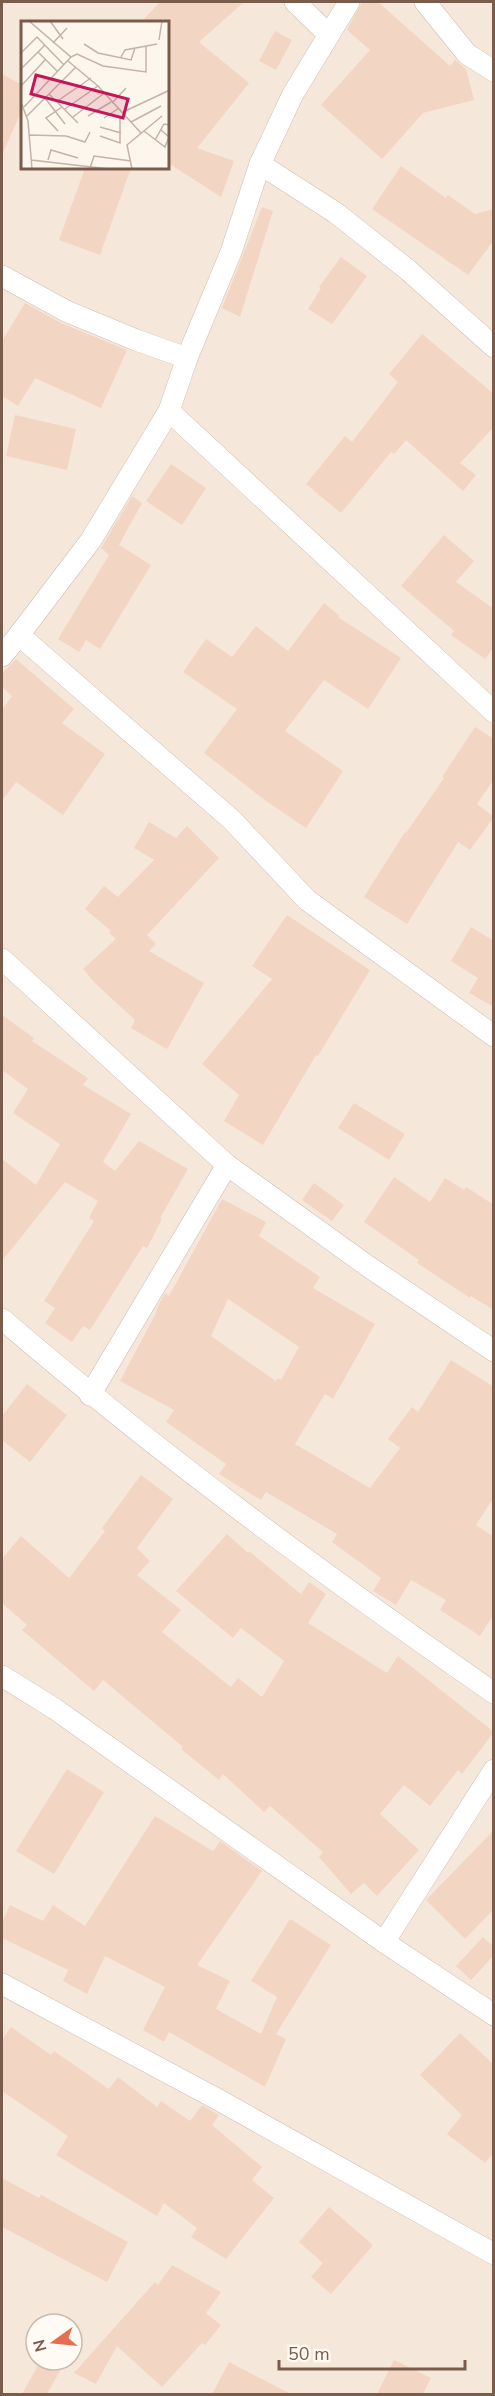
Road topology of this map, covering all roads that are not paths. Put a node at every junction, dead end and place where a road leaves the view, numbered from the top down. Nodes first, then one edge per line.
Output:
1 (295, 2) edge
2 (349, 2) edge
3 (425, 2) edge
4 (328, 34) junction
5 (494, 71) edge
6 (260, 164) junction
7 (2, 276) edge
8 (494, 347) edge
9 (187, 358) junction
10 (169, 411) junction
11 (19, 635) junction
12 (2, 656) edge
13 (494, 712) edge
14 (2, 959) edge
15 (494, 1036) edge
16 (227, 1165) junction
17 (2, 1319) edge
18 (494, 1351) edge
19 (90, 1395) junction
20 (2, 1676) edge
21 (494, 1693) edge
22 (494, 1770) edge
23 (384, 1942) junction
24 (2, 1984) edge
25 (494, 2015) edge
26 (494, 2254) edge

1 - 4 street
2 - 4 street
3 - 5 street
4 - 6 street
6 - 8 street
6 - 9 street
7 - 9 street
9 - 10 street
10 - 11 street
10 - 13 street
11 - 12 street
11 - 15 street
14 - 16 street
16 - 18 street
16 - 19 street
17 - 19 street
19 - 21 street
20 - 23 street
22 - 23 street
23 - 25 street
24 - 26 street

